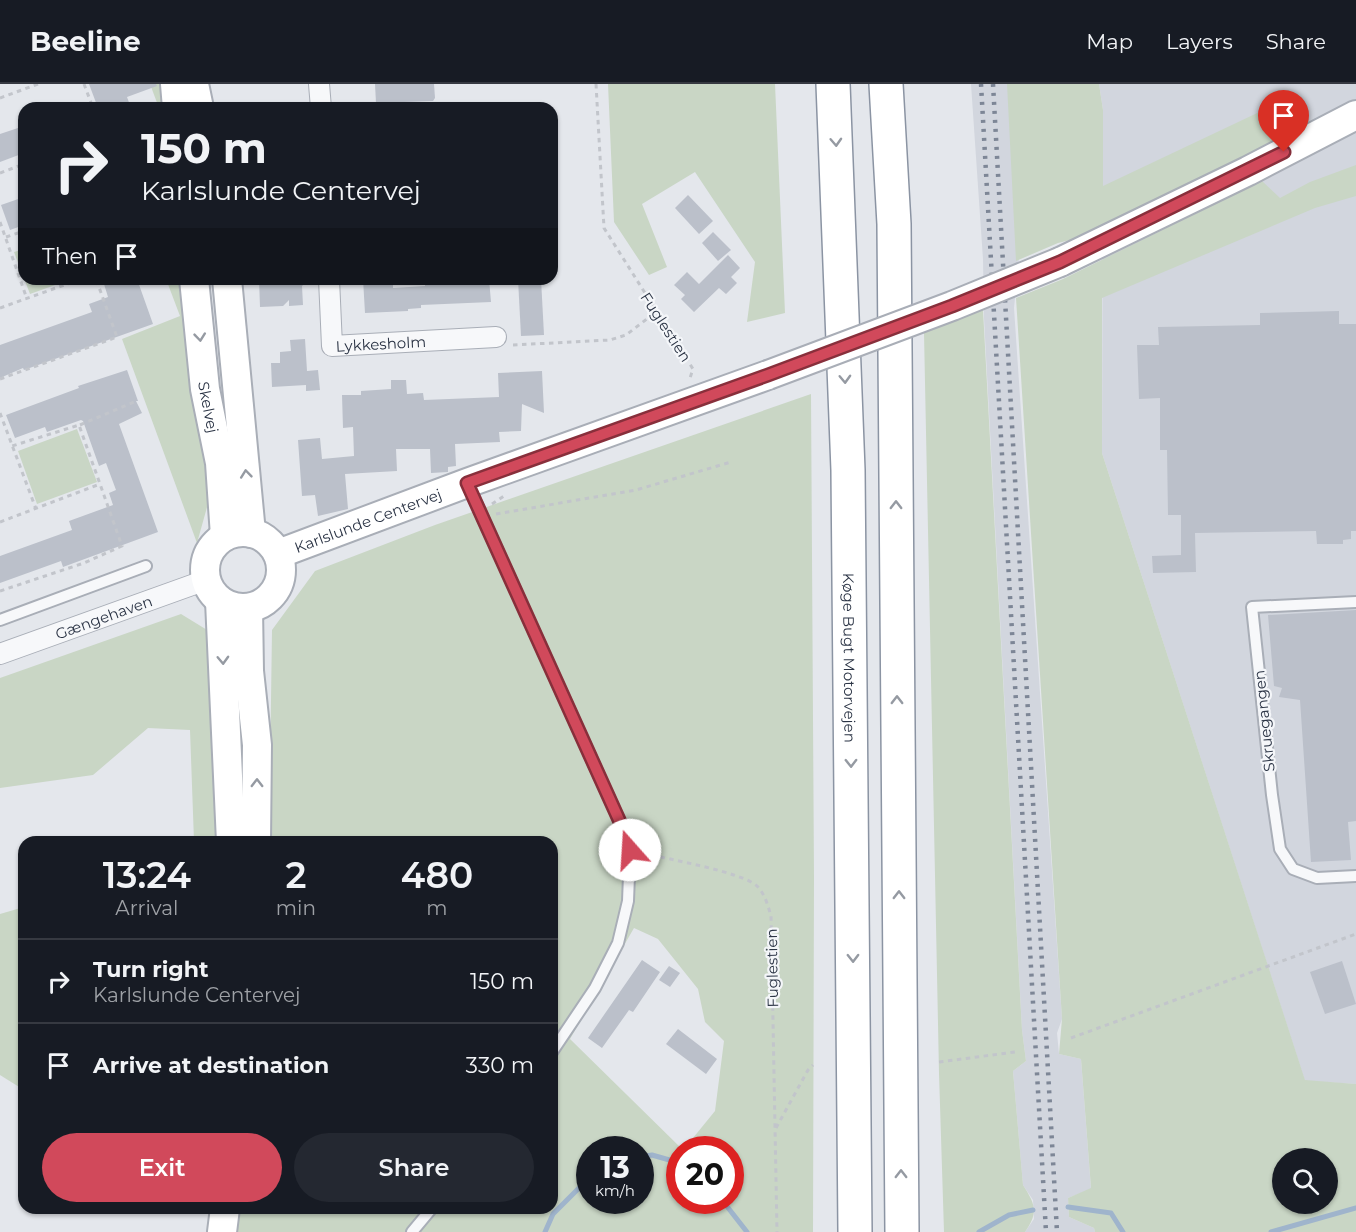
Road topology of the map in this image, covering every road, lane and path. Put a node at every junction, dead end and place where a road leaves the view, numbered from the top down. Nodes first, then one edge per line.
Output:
1 (38, 84) edge
2 (84, 84) edge
3 (175, 84) edge
4 (194, 84) edge
5 (319, 84) edge
6 (596, 84) edge
7 (833, 84) edge
8 (886, 84) edge
9 (0, 98) edge
10 (91, 102) edge
11 (176, 102) edge
12 (198, 102) edge
13 (320, 102) edge
14 (1356, 115) edge
15 (18, 166) edge
16 (0, 173) edge
17 (0, 222) edge
18 (18, 233) edge
19 (5, 238) junction
20 (18, 274) edge
21 (22, 285) edge
22 (65, 285) edge
23 (98, 285) edge
24 (195, 285) edge
25 (227, 285) edge
26 (329, 285) edge
27 (27, 299) junction
28 (0, 309) edge
29 (656, 312) junction
30 (496, 337) joint
31 (0, 379) edge
32 (683, 382) dead end
33 (134, 402) dead end
34 (0, 414) edge
35 (79, 425) junction
36 (12, 446) junction
37 (731, 462) dead end
38 (508, 469) junction
39 (467, 483) junction
40 (100, 484) junction
41 (36, 509) junction
42 (481, 514) junction
43 (0, 522) edge
44 (238, 534) junction
45 (278, 554) junction
46 (146, 566) dead end
47 (0, 591) edge
48 (224, 596) junction
49 (1356, 602) edge
50 (0, 620) edge
51 (0, 654) edge
52 (231, 836) edge
53 (256, 836) edge
54 (630, 850) junction
55 (1356, 876) edge
56 (1356, 934) edge
57 (1071, 1038) dead end
58 (558, 1043) edge
59 (1015, 1052) dead end
60 (939, 1062) dead end
61 (813, 1065) dead end
62 (775, 1128) junction
63 (224, 1214) edge
64 (427, 1214) edge
65 (222, 1232) edge
66 (412, 1232) edge
67 (777, 1232) edge
68 (855, 1232) edge
69 (902, 1232) edge

1 - 9 path
2 - 10 path
3 - 11 street
4 - 12 street
5 - 13 street
6 - 29 path, Fuglestien
7 -> 68 highway, Køge Bugt Motorvejen
69 -> 8 highway
14 - 38 street, Karlslunde Centervej, bridge
15 - 16 path
17 - 19 path
18 - 19 path
19 - 20 path
21 - 27 path
22 - 27 path
23 - 31 path
24 -> 44 street, Skelvej
44 -> 25 street, Skelvej
26 - 30 street, Lykkesholm
27 - 28 path
29 - 30 path
29 - 32 path, Fuglestien
33 - 35 path
34 - 36 path
35 - 36 path
35 - 40 path
36 - 41 path
37 - 42 path
38 - 39 street, Karlslunde Centervej
38 - 42 path
39 - 42 lane
39 - 45 street, Karlslunde Centervej
40 - 41 path
40 - 47 path
41 - 43 path
42 - 54 lane
44 - 45 street
44 - 48 street
45 - 48 street
46 - 50 lane
48 - 51 street, Gængehaven
48 -> 52 street
53 -> 48 street
49 - 55 lane, Skruegangen
54 - 58 lane
54 - 62 path, Fuglestien
56 - 57 path
59 - 60 path
61 - 62 path
62 - 67 path, Fuglestien
63 - 65 street
64 - 66 lane

